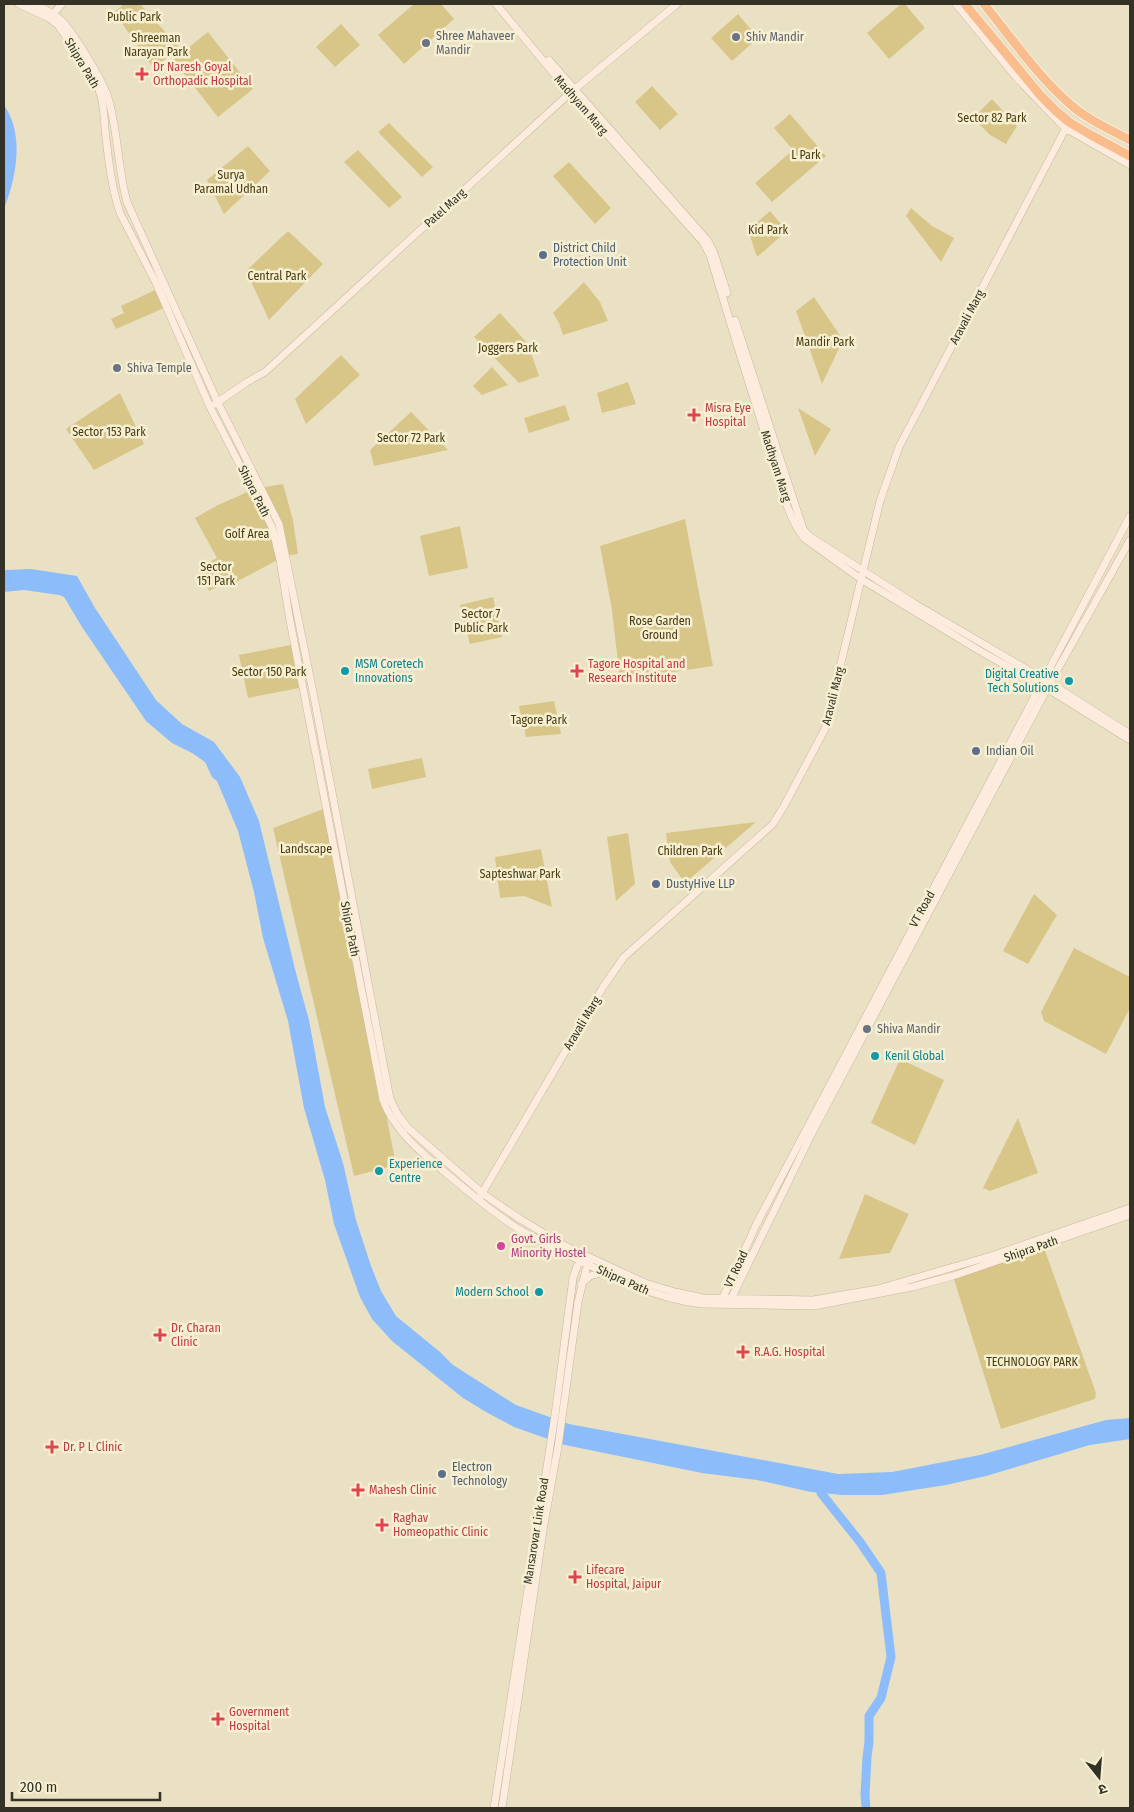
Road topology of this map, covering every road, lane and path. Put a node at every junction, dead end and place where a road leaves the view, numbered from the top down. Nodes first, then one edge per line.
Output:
1 (19, 4) edge
2 (34, 4) edge
3 (62, 4) edge
4 (496, 4) edge
5 (502, 4) edge
6 (677, 4) edge
7 (956, 4) edge
8 (965, 4) edge
9 (984, 4) edge
10 (51, 16) junction
11 (573, 91) junction
12 (1067, 125) junction
13 (1130, 140) edge
14 (1130, 156) edge
15 (1130, 165) edge
16 (218, 403) junction
17 (210, 407) junction
18 (1130, 516) edge
19 (1130, 540) edge
20 (862, 575) junction
21 (1046, 684) junction
22 (1130, 734) edge
23 (1130, 740) edge
24 (1002, 767) junction
25 (480, 1196) junction
26 (1130, 1208) edge
27 (1130, 1214) edge
28 (562, 1251) junction
29 (584, 1259) junction
30 (605, 1272) junction
31 (573, 1278) junction
32 (581, 1284) junction
33 (721, 1302) junction
34 (729, 1302) junction
35 (519, 1665) junction
36 (494, 1808) edge
37 (502, 1808) edge

1 - 10 street, Shipra Path
2 - 10 street, Shipra Path
3 - 10 street
4 - 11 street, Madhyam Marg
5 - 11 street, Madhyam Marg
6 - 11 street, Patel Marg
7 - 12 street
8 - 12 highway
9 - 13 highway
10 - 16 street, Shipra Path
10 - 17 street, Shipra Path
11 - 16 street, Patel Marg
11 - 20 street, Madhyam Marg
12 - 14 highway
12 - 15 street
12 - 20 street, Aravali Marg
16 - 17 street, Patel Marg
16 - 25 street, Shipra Path
17 - 25 street, Shipra Path
18 - 21 street, VT Road
19 - 21 street, VT Road
20 - 21 street, Madhyam Marg
20 - 25 street, Aravali Marg
21 - 22 street, Madhyam Marg
21 - 23 street, Madhyam Marg
21 - 24 street, VT Road
24 - 33 street, VT Road
24 - 34 street, VT Road
25 - 28 street, Shipra Path
25 - 29 street, Shipra Path
26 - 34 street, Shipra Path
27 - 34 street, Shipra Path
28 - 29 street, Shipra Path
28 - 31 street
29 - 30 street, Shipra Path
29 - 31 street, Mansarovar Link Road
29 - 32 street, Mansarovar Link Road
29 - 33 street, Shipra Path
30 - 32 street
30 - 33 street, Shipra Path
31 - 35 street, Mansarovar Link Road
32 - 35 street, Mansarovar Link Road
33 - 34 street, Shipra Path
35 - 36 street, Mansarovar Link Road
35 - 37 street, Mansarovar Link Road

